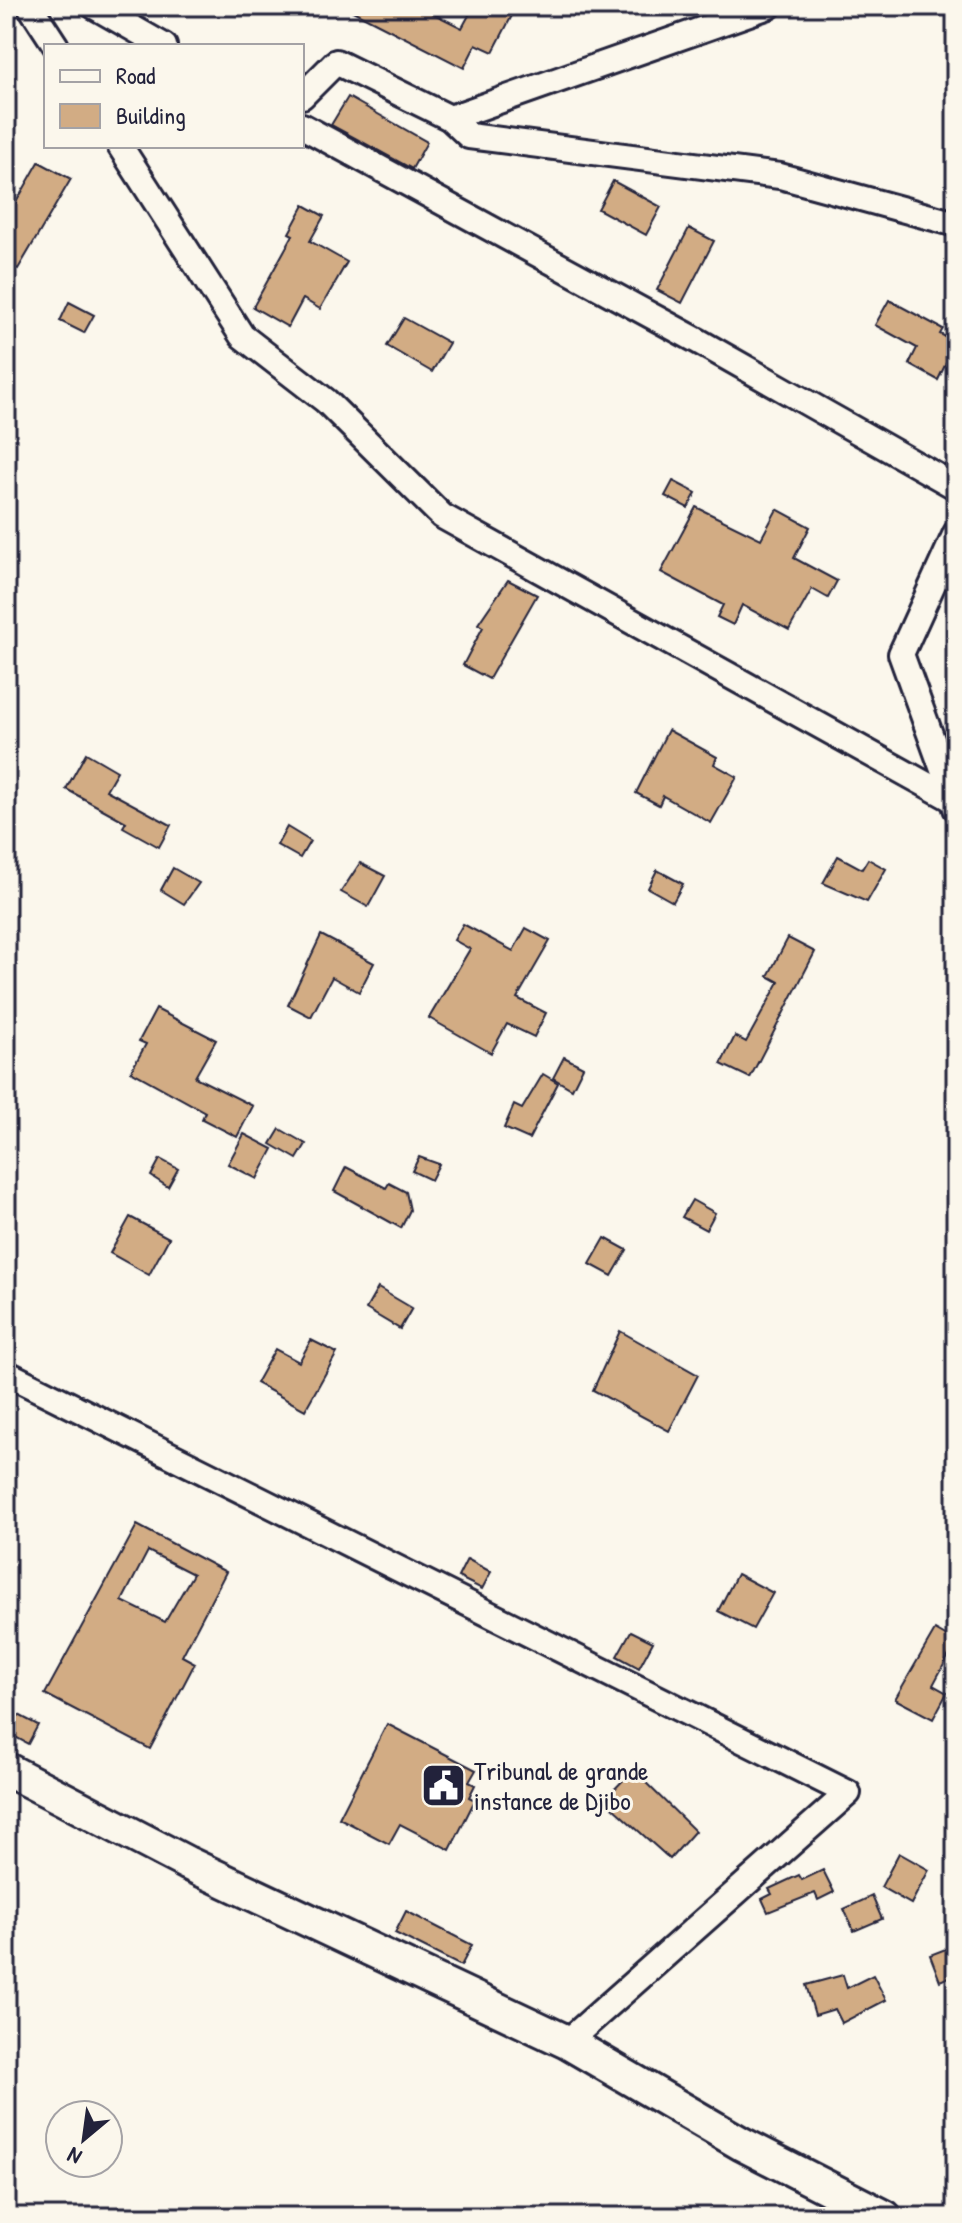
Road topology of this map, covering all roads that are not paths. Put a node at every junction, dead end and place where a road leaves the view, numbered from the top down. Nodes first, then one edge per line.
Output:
1 (30, 6) edge
2 (94, 6) edge
3 (769, 6) edge
4 (55, 44) edge
5 (160, 44) edge
6 (304, 94) edge
7 (450, 118) junction
8 (304, 127) edge
9 (121, 148) edge
10 (956, 224) edge
11 (956, 487) edge
12 (956, 533) edge
13 (955, 804) edge
14 (6, 1373) edge
15 (6, 1769) edge
16 (567, 2042) junction
17 (885, 2217) edge

1 - 4 street
2 - 5 street
3 - 7 street
6 - 7 street
7 - 10 street
8 - 11 street
9 - 13 street
12 - 13 street
14 - 16 street
15 - 16 main road
16 - 17 main road

